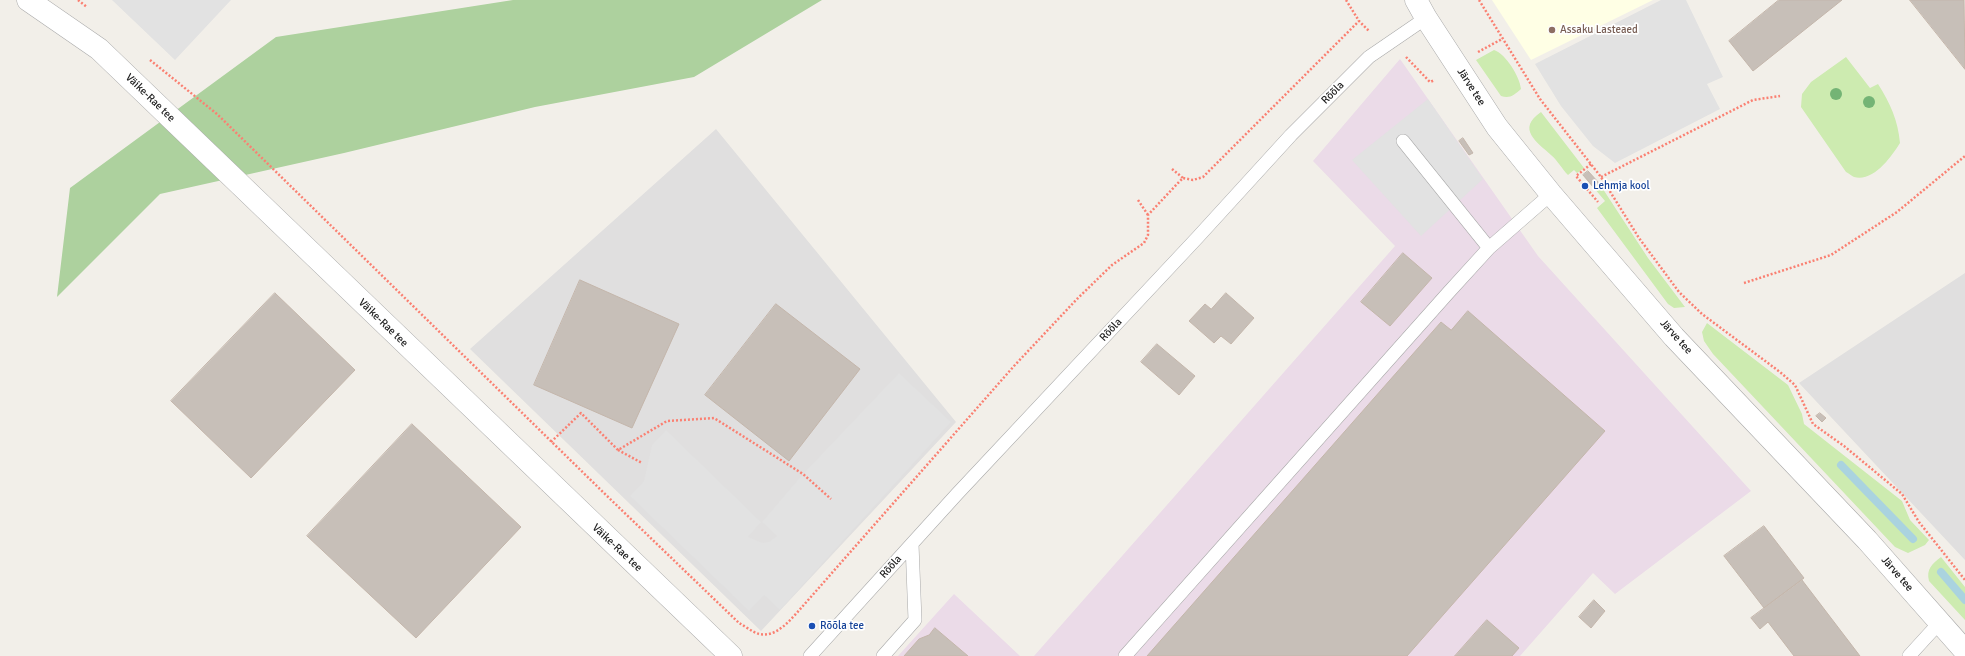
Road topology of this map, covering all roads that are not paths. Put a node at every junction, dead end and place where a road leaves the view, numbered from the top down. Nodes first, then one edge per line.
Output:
1 (28, 0) edge
2 (1421, 9) edge
3 (1403, 141) dead end
4 (1551, 194) junction
5 (1489, 248) junction
6 (912, 544) junction
7 (1940, 622) junction
8 (1965, 651) edge
9 (731, 656) edge
10 (810, 656) edge
11 (883, 656) edge
12 (1124, 656) edge
13 (1909, 656) edge

1 - 9 street, Väike-Rae tee
2 - 4 street, Järve tee
2 - 6 lane, Rõõla
3 - 5 lane
4 - 5 lane
4 - 7 street, Järve tee
5 - 12 lane
6 - 10 lane, Rõõla
6 - 11 lane
7 - 8 street, Järve tee
7 - 13 lane

